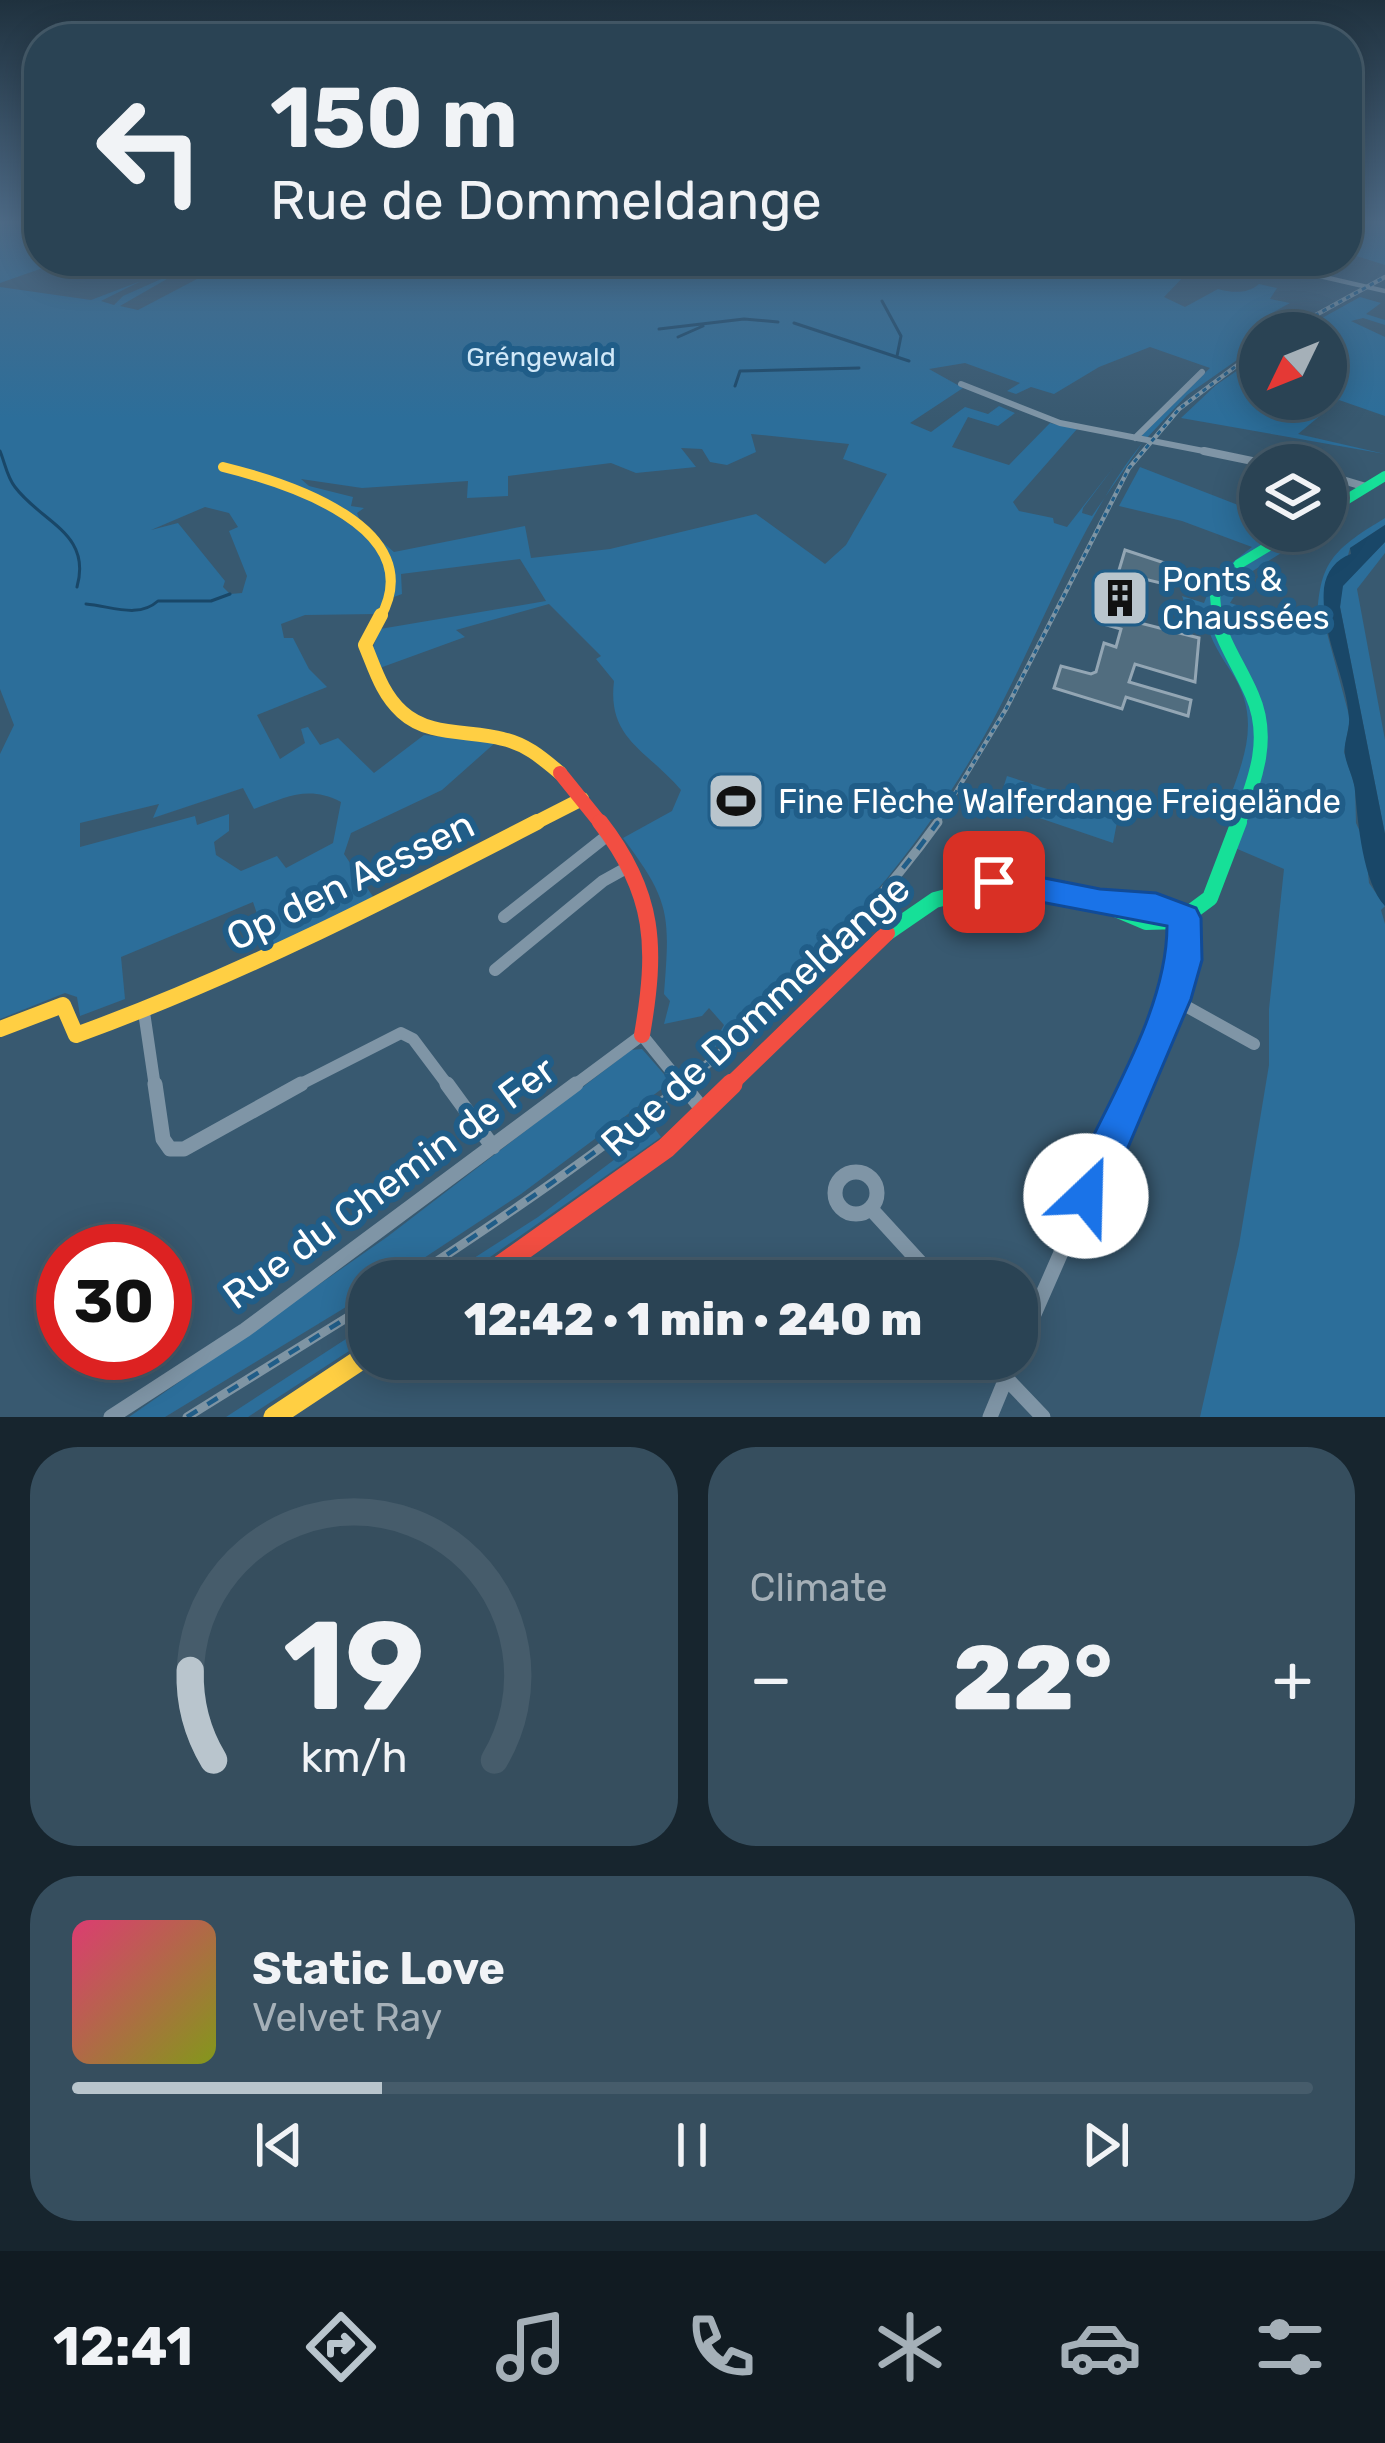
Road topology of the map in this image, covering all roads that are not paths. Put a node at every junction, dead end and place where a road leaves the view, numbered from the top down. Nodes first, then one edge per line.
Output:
1 (1202, 372) dead end
2 (961, 384) dead end
3 (1135, 438) junction
4 (1239, 458) edge
5 (223, 467) dead end
6 (1385, 476) edge
7 (1347, 481) edge
8 (1366, 487) junction
9 (1347, 499) edge
10 (1261, 552) edge
11 (582, 800) junction
12 (610, 833) junction
13 (635, 864) junction
14 (505, 917) dead end
15 (1184, 918) junction
16 (495, 970) dead end
17 (1173, 999) junction
18 (144, 1012) junction
19 (0, 1029) edge
20 (642, 1035) junction
21 (1255, 1044) dead end
22 (705, 1113) junction
23 (493, 1147) junction
24 (872, 1210) dead end
25 (509, 1260) edge
26 (918, 1260) edge
27 (1038, 1303) edge
28 (348, 1368) edge
29 (1005, 1380) edge
30 (1022, 1380) edge
31 (112, 1417) edge
32 (274, 1417) edge
33 (990, 1417) edge
34 (1043, 1417) edge

1 - 3 street
2 - 3 street
3 - 4 street
5 - 11 street
6 - 8 street
7 - 8 street
8 - 9 street
10 - 15 street
11 - 12 street
11 - 18 street, Op den Aessen
12 - 13 street
12 - 14 street
13 - 16 street
13 - 20 street
15 - 17 street
15 - 22 street, Rue de Dommeldange
17 - 21 street
17 - 27 street
18 - 19 street, Op den Aessen
18 - 23 street
20 - 22 street
20 - 23 street, Rue du Chemin de Fer
22 - 25 street, Rue de Dommeldange
23 - 31 street, Rue du Chemin de Fer
24 - 26 street
28 - 32 street
29 - 33 street
30 - 34 street

